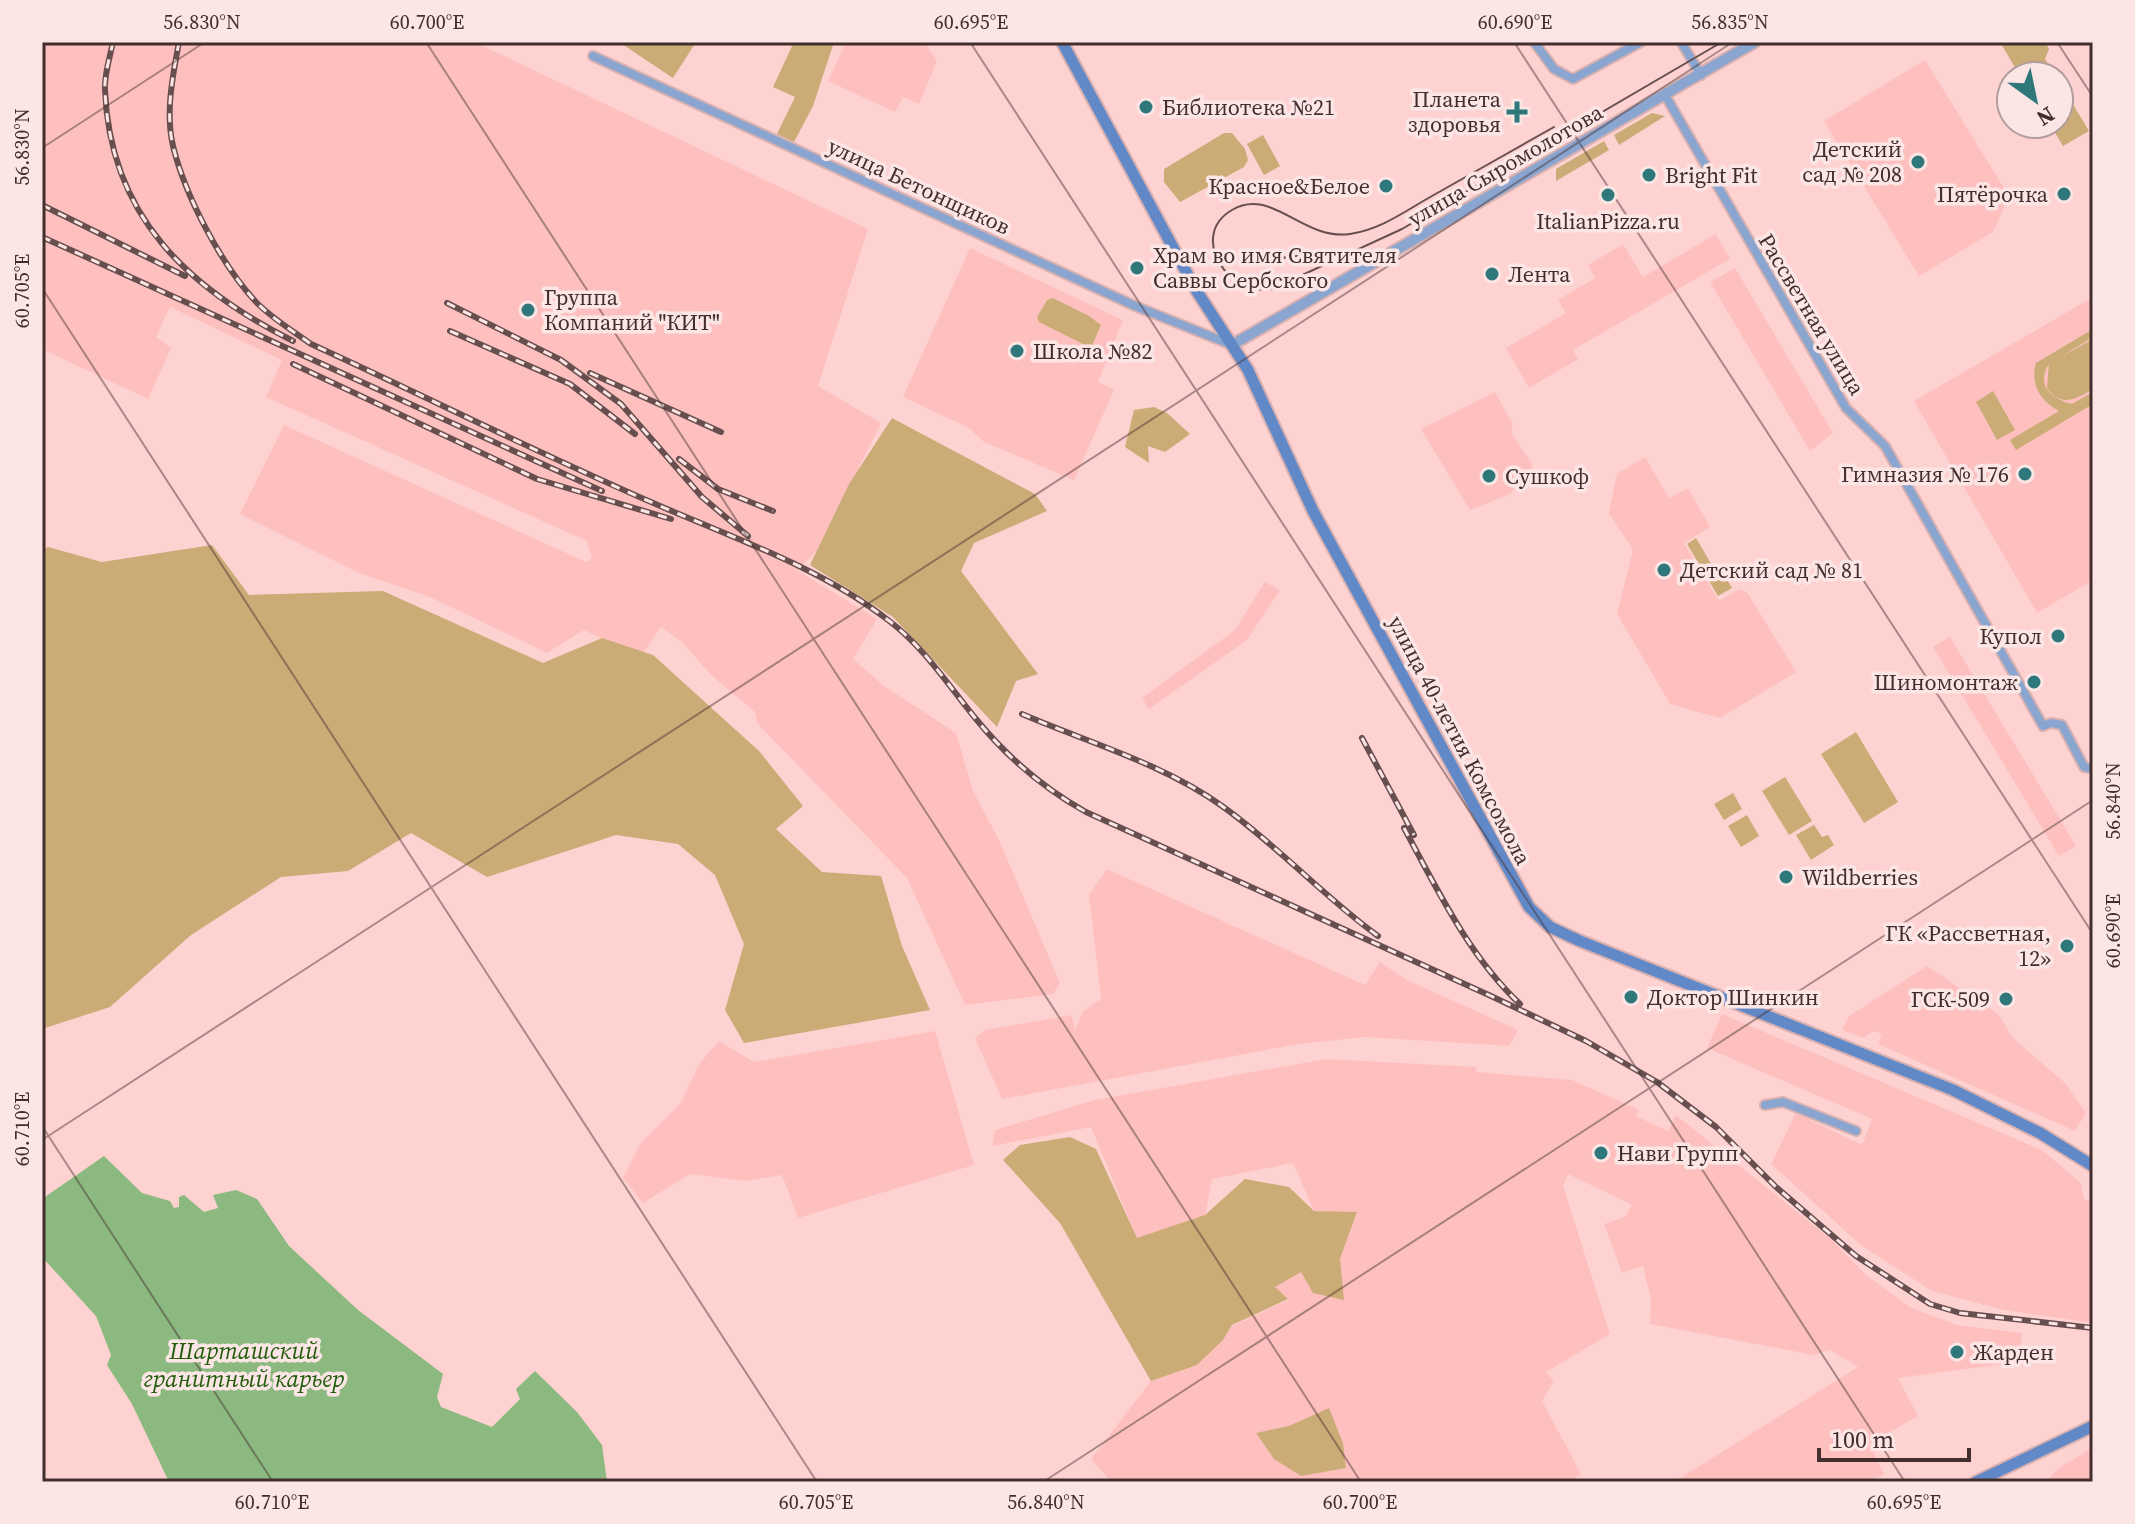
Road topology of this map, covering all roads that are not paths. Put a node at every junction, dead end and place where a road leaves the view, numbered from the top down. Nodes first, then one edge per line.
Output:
1 (1062, 42) edge
2 (1534, 42) edge
3 (1641, 42) edge
4 (1681, 42) edge
5 (1755, 42) edge
6 (593, 56) dead end
7 (1701, 75) junction
8 (1665, 95) junction
9 (1232, 345) junction
10 (2093, 769) edge
11 (1765, 1105) dead end
12 (1856, 1131) dead end
13 (2093, 1166) edge
14 (2093, 1426) edge
15 (1976, 1482) edge

1 - 9 main road, улица 40-летия Комсомола
2 - 3 street
4 - 7 street
5 - 7 street, улица Сыромолотова
6 - 9 street, улица Бетонщиков
7 - 8 street, улица Сыромолотова
8 - 9 street, улица Сыромолотова
8 - 10 street, Рассветная улица
9 - 13 main road, улица 40-летия Комсомола
11 - 12 street
14 - 15 main road

